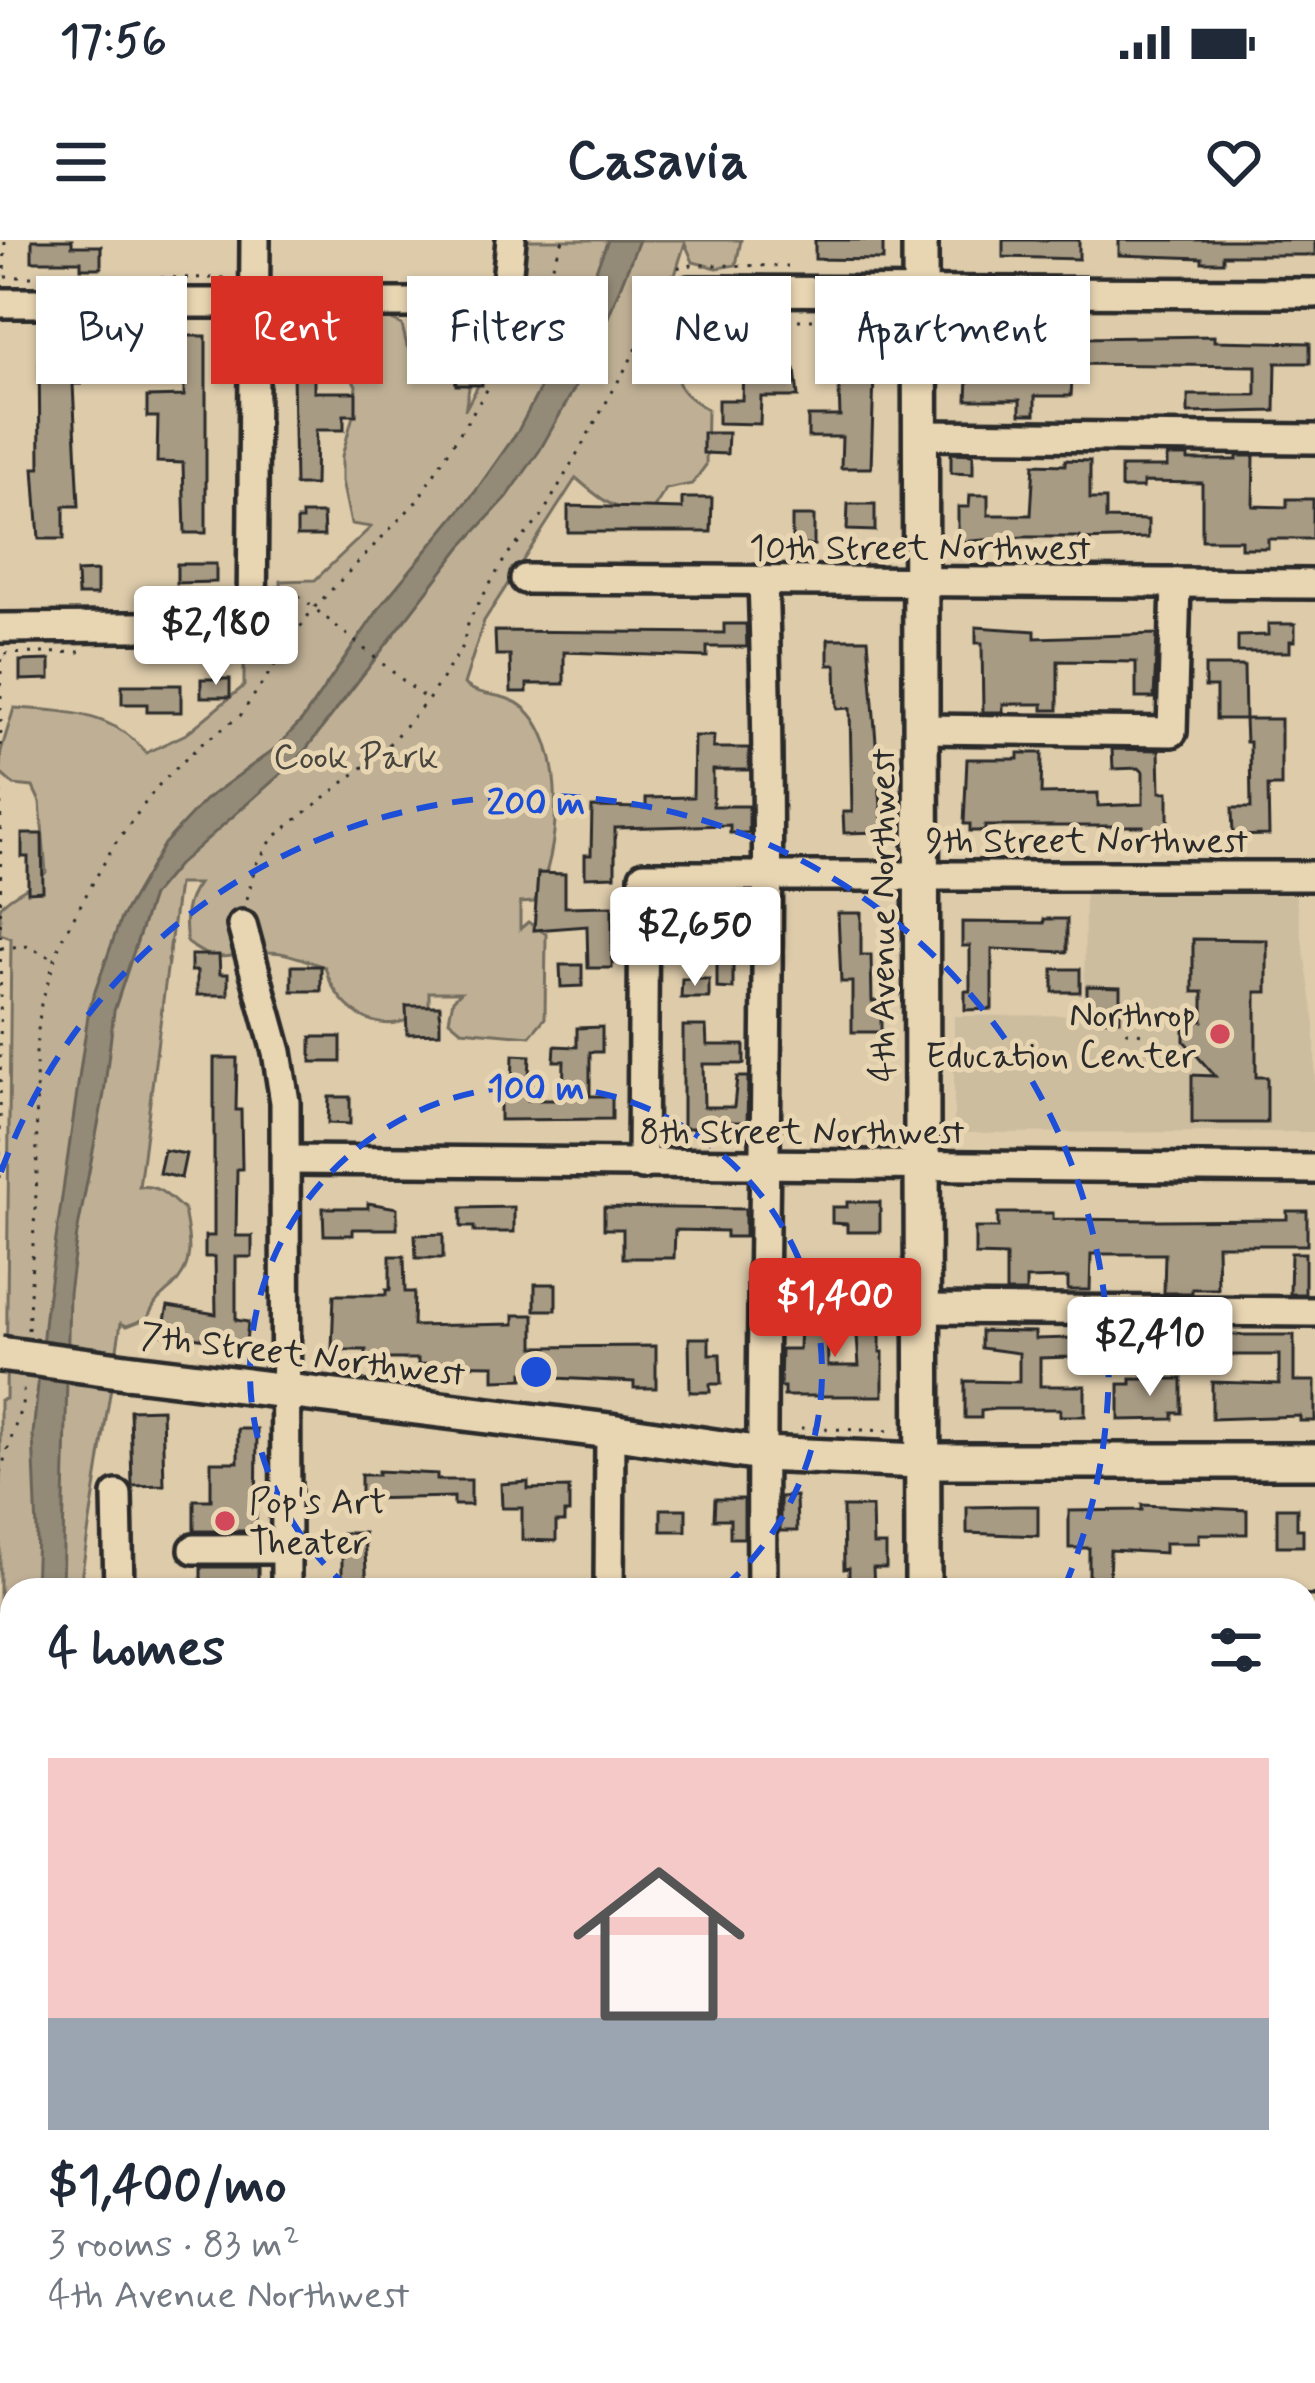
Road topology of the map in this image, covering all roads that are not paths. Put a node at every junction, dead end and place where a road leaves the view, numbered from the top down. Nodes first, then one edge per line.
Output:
1 (255, 240) edge
2 (511, 240) edge
3 (920, 240) edge
4 (255, 276) edge
5 (920, 276) edge
6 (2, 286) edge
7 (1090, 292) edge
8 (1315, 293) edge
9 (211, 301) edge
10 (383, 303) edge
11 (253, 384) edge
12 (920, 384) edge
13 (920, 435) junction
14 (1315, 439) edge
15 (526, 580) dead end
16 (764, 581) junction
17 (920, 582) junction
18 (1176, 583) junction
19 (1315, 584) edge
20 (0, 628) edge
21 (920, 729) junction
22 (1315, 867) edge
23 (767, 875) junction
24 (922, 875) junction
25 (1314, 876) edge
26 (1315, 900) edge
27 (242, 925) road end
28 (288, 1160) junction
29 (642, 1165) junction
30 (767, 1166) junction
31 (919, 1167) junction
32 (1315, 1168) edge
33 (919, 1309) junction
34 (1315, 1312) edge
35 (14, 1347) edge
36 (286, 1390) junction
37 (610, 1431) junction
38 (761, 1454) junction
39 (920, 1461) junction
40 (1315, 1461) edge
41 (117, 1495) dead end
42 (194, 1549) dead end
43 (286, 1549) junction
44 (119, 1578) edge
45 (286, 1578) edge
46 (609, 1578) edge
47 (762, 1578) edge
48 (922, 1578) edge

1 - 4 street
2 - 10 street
3 - 5 main road, 4th Avenue Northwest
6 - 9 street
7 - 8 street
11 - 20 street
12 - 13 main road, 4th Avenue Northwest
13 - 14 street
13 - 17 main road, 4th Avenue Northwest
15 - 16 street, 10th Street Northwest
16 - 17 street, 10th Street Northwest
16 - 23 street
17 - 18 street, 10th Street Northwest
17 - 21 main road, 4th Avenue Northwest
18 - 19 street, 10th Street Northwest
18 - 21 street
21 - 24 main road, 4th Avenue Northwest
22 - 25 street
23 - 24 street, 9th Street Northwest
23 - 29 street, 9th Street Northwest
23 - 30 street
24 - 25 street, 9th Street Northwest
24 - 31 main road, 4th Avenue Northwest
25 - 26 street
27 - 28 street
28 - 29 street, 8th Street Northwest
28 - 36 street
29 - 30 street, 8th Street Northwest
30 - 31 street, 8th Street Northwest
30 - 38 street
31 - 32 street, 8th Street Northwest
31 - 33 main road, 4th Avenue Northwest
33 - 34 street
33 - 39 main road, 4th Avenue Northwest
35 - 36 main road, 7th Street Northwest, bridge
36 - 37 main road, 7th Street Northwest
36 - 43 street
37 - 38 main road, 7th Street Northwest
37 - 46 street
38 - 39 main road, 7th Street Northwest
38 - 47 street
39 - 40 main road, 7th Street Northwest
39 - 48 main road, 4th Avenue Northwest
41 - 44 street
42 - 43 street
43 - 45 street

